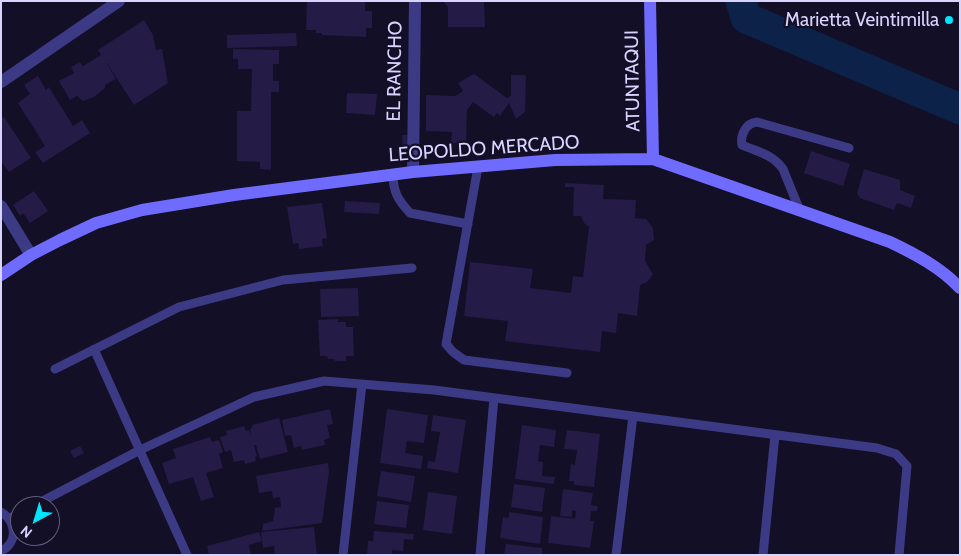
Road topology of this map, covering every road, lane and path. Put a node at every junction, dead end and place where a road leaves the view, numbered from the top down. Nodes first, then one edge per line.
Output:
1 (119, 1) edge
2 (415, 1) edge
3 (650, 1) edge
4 (1, 82) edge
5 (849, 148) dead end
6 (653, 159) junction
7 (478, 167) junction
8 (413, 172) junction
9 (393, 174) junction
10 (1, 206) edge
11 (800, 211) junction
12 (468, 224) junction
13 (31, 255) junction
14 (412, 268) dead end
15 (1, 275) edge
16 (960, 288) edge
17 (94, 350) junction
18 (55, 369) dead end
19 (567, 373) dead end
20 (362, 384) junction
21 (494, 398) junction
22 (634, 416) junction
23 (775, 435) junction
24 (140, 450) junction
25 (52, 496) edge
26 (1, 512) edge
27 (10, 518) edge
28 (10, 544) edge
29 (1, 550) edge
30 (187, 555) edge
31 (343, 555) edge
32 (480, 555) edge
33 (616, 555) edge
34 (763, 555) edge
35 (899, 555) edge

1 - 4 street
2 - 8 street, EL RANCHO
3 - 6 street, ATUNTAQUI
5 - 11 lane
6 - 7 street, LEOPOLDO MERCADO
6 - 11 street, LEOPOLDO MERCADO
7 - 8 street, LEOPOLDO MERCADO
7 - 12 lane
8 - 9 street, LEOPOLDO MERCADO
9 - 12 lane
9 - 13 street, LEOPOLDO MERCADO
10 - 13 street
11 - 16 street, LEOPOLDO MERCADO
12 - 19 lane
13 - 15 street, LEOPOLDO MERCADO
14 - 17 lane
17 - 18 lane
17 - 24 lane
20 - 21 lane
20 - 24 lane
20 - 31 lane
21 - 22 lane
21 - 32 lane
22 - 23 lane
22 - 33 lane
23 - 34 lane
23 - 35 lane
24 - 25 lane
24 - 30 lane
26 - 27 lane
28 - 29 lane

